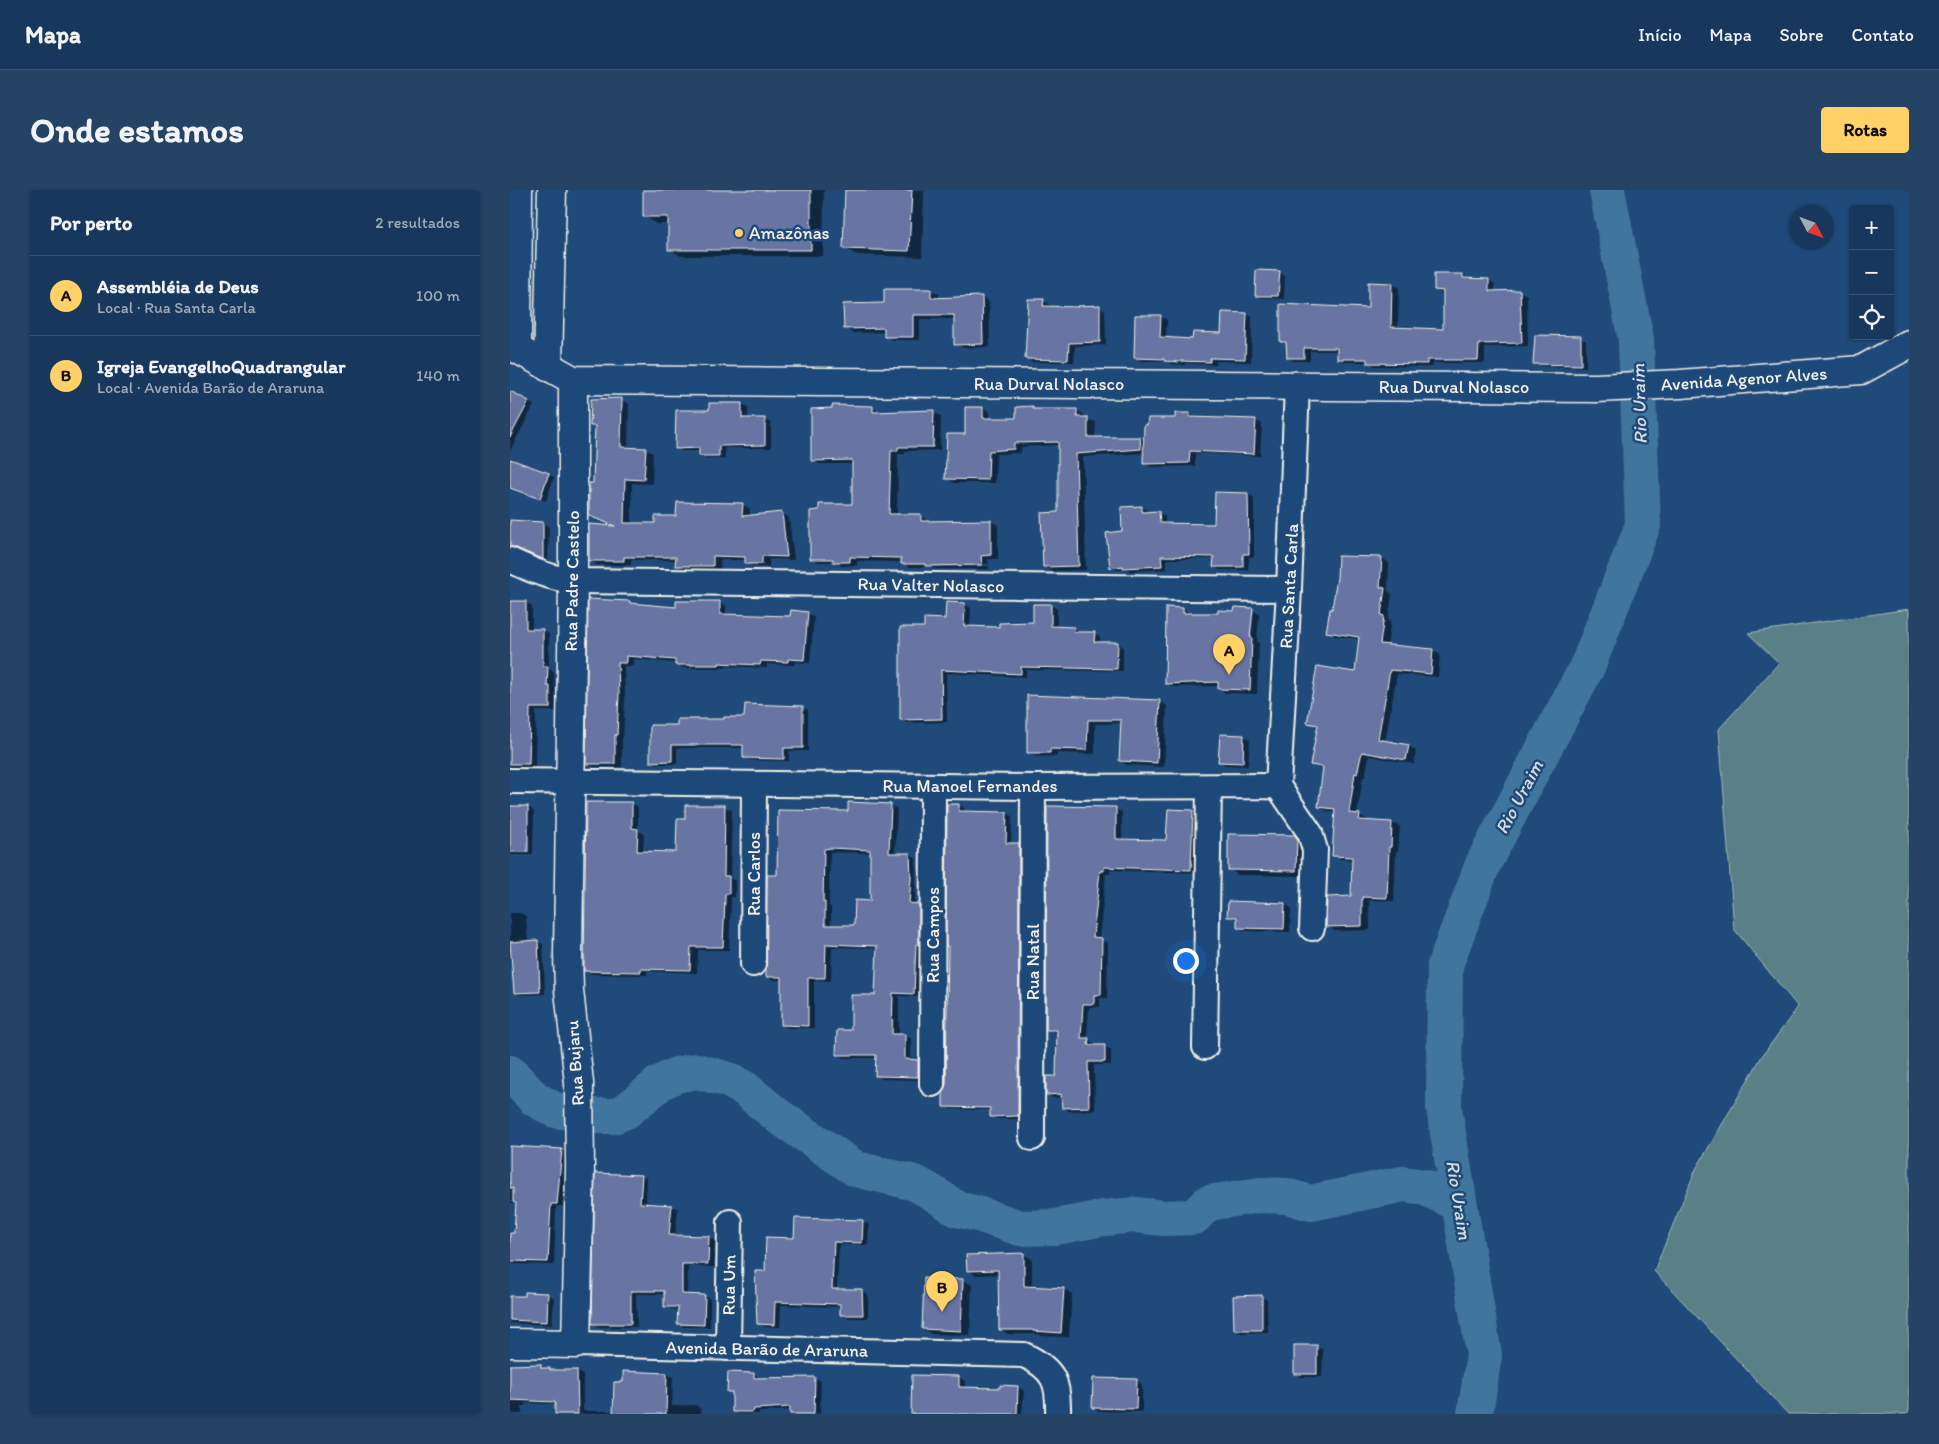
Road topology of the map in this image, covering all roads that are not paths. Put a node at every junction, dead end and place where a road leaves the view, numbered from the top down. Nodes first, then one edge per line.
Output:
1 (518, 190) edge
2 (552, 190) edge
3 (1909, 344) edge
4 (513, 347) edge
5 (548, 367) junction
6 (573, 380) junction
7 (1297, 386) junction
8 (1596, 388) joint
9 (510, 560) edge
10 (573, 581) junction
11 (1289, 589) junction
12 (510, 781) edge
13 (569, 782) junction
14 (754, 785) junction
15 (934, 786) junction
16 (1278, 786) junction
17 (1033, 787) junction
18 (1209, 787) junction
19 (1312, 928) dead end
20 (754, 964) dead end
21 (1205, 1048) dead end
22 (932, 1084) dead end
23 (1032, 1138) dead end
24 (730, 1222) dead end
25 (510, 1343) edge
26 (576, 1344) junction
27 (728, 1348) junction
28 (1058, 1414) edge

1 - 4 street
2 - 5 street
3 - 8 street, Avenida Agenor Alves
4 - 5 street, Rua Durval Nolasco
5 - 6 street, Rua Durval Nolasco
6 - 7 street, Rua Durval Nolasco
6 - 10 street, Rua Padre Castelo
7 - 8 street, Rua Durval Nolasco
7 - 11 street, Rua Santa Carla
9 - 10 street, Rua Valter Nolasco
10 - 11 street, Rua Valter Nolasco
10 - 13 street, Rua Padre Castelo
11 - 16 street, Rua Santa Carla
12 - 13 street, Rua Manoel Fernandes
13 - 14 street, Rua Manoel Fernandes
13 - 26 street, Rua Bujaru
14 - 15 street, Rua Manoel Fernandes
14 - 20 street, Rua Carlos
15 - 17 street, Rua Manoel Fernandes
15 - 22 street, Rua Campos
16 - 18 street, Rua Manoel Fernandes
16 - 19 street
17 - 18 street, Rua Manoel Fernandes
17 - 23 street, Rua Natal
18 - 21 street
24 - 27 street, Rua Um
25 - 26 street, Avenida Barão de Araruna
26 - 27 street, Avenida Barão de Araruna
27 - 28 street, Avenida Barão de Araruna

